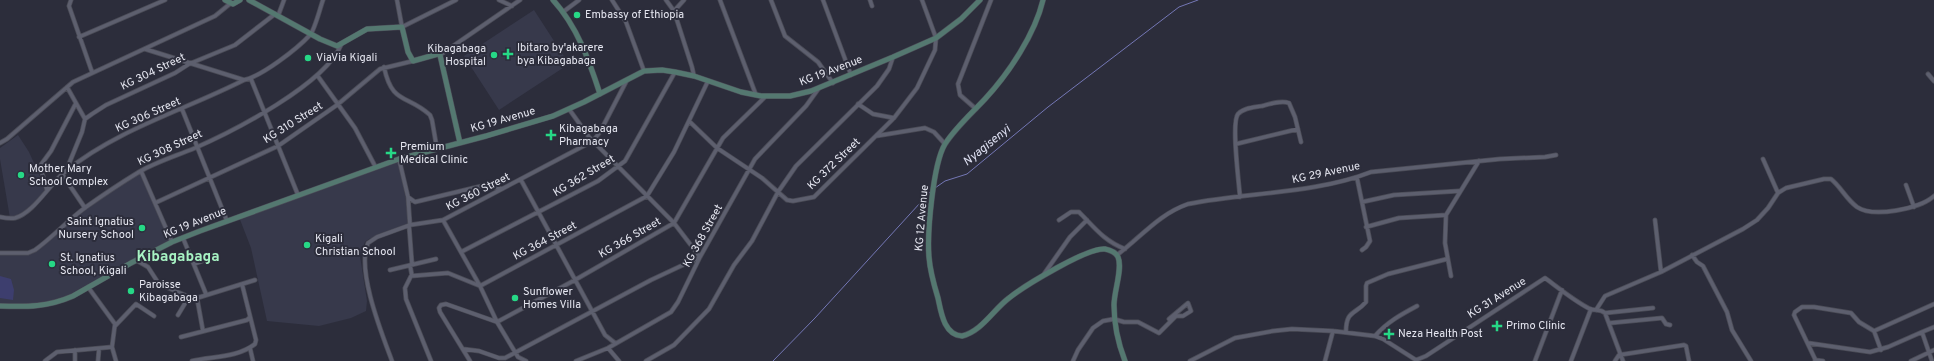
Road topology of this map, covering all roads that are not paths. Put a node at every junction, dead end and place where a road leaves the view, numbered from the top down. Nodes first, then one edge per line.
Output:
1 (71, 0) edge
2 (165, 0) edge
3 (240, 0) edge
4 (249, 0) edge
5 (284, 0) edge
6 (323, 0) edge
7 (397, 0) edge
8 (456, 0) edge
9 (499, 0) edge
10 (520, 0) edge
11 (553, 0) edge
12 (579, 0) edge
13 (612, 0) edge
14 (666, 0) edge
15 (684, 0) edge
16 (720, 0) edge
17 (771, 0) edge
18 (823, 0) edge
19 (870, 0) edge
20 (922, 0) edge
21 (980, 0) edge
22 (991, 0) edge
23 (1043, 0) edge
24 (228, 2) edge
25 (512, 6) junction
26 (872, 6) dead end
27 (674, 11) junction
28 (563, 12) junction
29 (277, 15) junction
30 (402, 27) junction
31 (310, 34) junction
32 (80, 37) junction
33 (936, 38) junction
34 (341, 45) junction
35 (145, 49) junction
36 (440, 55) junction
37 (894, 57) junction
38 (413, 61) junction
39 (189, 64) junction
40 (384, 67) junction
41 (644, 71) junction
42 (92, 72) junction
43 (675, 72) junction
44 (1928, 74) dead end
45 (317, 75) junction
46 (851, 75) junction
47 (694, 76) junction
48 (629, 77) junction
49 (251, 79) junction
50 (244, 80) junction
51 (708, 81) junction
52 (1934, 81) edge
53 (833, 83) junction
54 (67, 87) junction
55 (819, 88) junction
56 (600, 94) junction
57 (756, 95) junction
58 (766, 96) junction
59 (76, 103) junction
60 (858, 104) junction
61 (337, 105) junction
62 (569, 109) junction
63 (976, 109) junction
64 (182, 110) junction
65 (264, 112) junction
66 (894, 118) junction
67 (86, 120) junction
68 (689, 121) junction
69 (1298, 129) junction
70 (876, 136) junction
71 (594, 141) junction
72 (1301, 142) dead end
73 (0, 143) edge
74 (460, 143) junction
75 (945, 144) junction
76 (1236, 144) junction
77 (278, 146) junction
78 (197, 147) junction
79 (717, 148) junction
80 (437, 149) junction
81 (1556, 155) dead end
82 (399, 159) junction
83 (1763, 159) dead end
84 (1479, 161) junction
85 (375, 166) junction
86 (618, 168) junction
87 (748, 170) junction
88 (141, 171) junction
89 (64, 172) junction
90 (209, 177) junction
91 (1357, 178) junction
92 (521, 180) junction
93 (1906, 185) dead end
94 (502, 189) junction
95 (46, 190) junction
96 (1460, 191) junction
97 (778, 192) junction
98 (1778, 193) junction
99 (298, 195) junction
100 (647, 196) junction
101 (1934, 196) edge
102 (408, 197) junction
103 (1240, 197) junction
104 (1362, 202) junction
105 (155, 203) junction
106 (1914, 207) junction
107 (85, 208) junction
108 (540, 212) junction
109 (1446, 215) junction
110 (0, 217) edge
111 (443, 220) junction
112 (1059, 220) dead end
113 (1087, 220) junction
114 (1655, 220) dead end
115 (227, 221) junction
116 (674, 223) junction
117 (410, 225) junction
118 (1366, 227) junction
119 (183, 238) junction
120 (172, 242) junction
121 (556, 245) junction
122 (1125, 249) junction
123 (1362, 250) dead end
124 (461, 252) junction
125 (0, 253) edge
126 (1117, 255) junction
127 (1692, 255) junction
128 (217, 256) dead end
129 (700, 257) junction
130 (436, 259) dead end
131 (1447, 259) junction
132 (136, 260) junction
133 (194, 264) junction
134 (411, 264) junction
135 (390, 270) dead end
136 (1662, 272) junction
137 (412, 276) junction
138 (1451, 276) dead end
139 (1043, 277) junction
140 (255, 280) dead end
141 (575, 280) junction
142 (242, 284) junction
143 (480, 286) junction
144 (88, 287) junction
145 (1562, 290) junction
146 (206, 294) junction
147 (1934, 304) edge
148 (0, 306) edge
149 (1417, 306) dead end
150 (1653, 308) dead end
151 (1594, 310) junction
152 (593, 312) junction
153 (1605, 313) junction
154 (178, 315) dead end
155 (154, 316) dead end
156 (250, 317) junction
157 (1114, 319) junction
158 (1169, 319) dead end
159 (497, 322) junction
160 (1610, 323) junction
161 (1670, 325) dead end
162 (115, 326) junction
163 (1934, 327) edge
164 (203, 331) junction
165 (1333, 331) junction
166 (1874, 331) junction
167 (1346, 332) junction
168 (1922, 332) junction
169 (1375, 336) junction
170 (181, 337) dead end
171 (1808, 343) junction
172 (615, 344) junction
173 (112, 347) junction
174 (250, 348) junction
175 (608, 348) junction
176 (99, 349) junction
177 (463, 349) junction
178 (75, 350) junction
179 (1881, 350) junction
180 (1934, 350) edge
181 (515, 352) junction
182 (1930, 352) junction
183 (1619, 355) junction
184 (392, 360) edge
185 (1816, 360) edge
186 (45, 361) edge
187 (75, 361) edge
188 (98, 361) edge
189 (116, 361) edge
190 (192, 361) edge
191 (252, 361) edge
192 (386, 361) edge
193 (431, 361) edge
194 (470, 361) edge
195 (526, 361) edge
196 (576, 361) edge
197 (619, 361) edge
198 (646, 361) edge
199 (1073, 361) edge
200 (1125, 361) edge
201 (1190, 361) edge
202 (1325, 361) edge
203 (1416, 361) edge
204 (1535, 361) edge
205 (1571, 361) edge
206 (1615, 361) edge
207 (1623, 361) edge
208 (1689, 361) edge
209 (1751, 361) edge
210 (1824, 361) edge
211 (1911, 361) edge
212 (1932, 361) edge

1 - 32 street
2 - 32 street
3 - 24 street
4 - 29 street
5 - 29 street
6 - 31 street
7 - 30 street
8 - 30 street
9 - 25 street
10 - 25 street
11 - 28 street
12 - 28 street
13 - 41 street
14 - 27 street
15 - 27 street
16 - 57 street
17 - 53 street
18 - 46 street
19 - 26 street
20 - 33 street
21 - 33 street, KG 19 Avenue
22 - 63 street
23 - 63 street, KG 12 Avenue
24 - 35 street
25 - 36 street
27 - 47 street
28 - 56 street
29 - 31 street
29 - 39 street, KG 304 Street
30 - 34 street
30 - 38 street
31 - 34 street
31 - 49 street, KG 306 Street
32 - 42 street
33 - 37 street, KG 19 Avenue
33 - 66 street, KG 372 Street
34 - 45 street, KG 308 Street
35 - 39 street
35 - 42 street
36 - 38 street
36 - 74 street
37 - 46 street, KG 19 Avenue
37 - 60 street
38 - 40 street, KG 310 Street
39 - 50 street
39 - 67 street, KG 304 Street
40 - 61 street, KG 310 Street
40 - 80 street
41 - 43 street, KG 19 Avenue
41 - 48 street, KG 19 Avenue
42 - 54 street
43 - 47 street, KG 19 Avenue
43 - 86 street, KG 362 Street
44 - 52 street
45 - 61 street
45 - 65 street, KG 308 Street
46 - 53 street, KG 19 Avenue
47 - 51 street, KG 19 Avenue
48 - 56 street, KG 19 Avenue
48 - 71 street
49 - 50 street, KG 306 Street
49 - 65 street
50 - 64 street, KG 306 Street
51 - 57 street, KG 19 Avenue
51 - 68 street, KG 364 Street
53 - 55 street, KG 19 Avenue
54 - 59 street
54 - 73 street
55 - 58 street, KG 19 Avenue
55 - 87 street, KG 368 Street
56 - 62 street, KG 19 Avenue
57 - 58 street, KG 19 Avenue
58 - 79 street, KG 366 Street
59 - 67 street
59 - 95 street
60 - 66 street
60 - 97 street
61 - 77 street, KG 310 Street
61 - 85 street
62 - 71 street
62 - 74 street, KG 19 Avenue
63 - 75 street, KG 12 Avenue
64 - 78 street
64 - 89 street, KG 306 Street
65 - 77 street
65 - 78 street, KG 308 Street
66 - 70 street, KG 372 Street
67 - 89 street
68 - 79 street, KG 372 Street
68 - 100 street, KG 364 Street
69 - 72 street
69 - 76 street
69 - 76 street
70 - 75 street
70 - 97 street, KG 372 Street
71 - 86 street
71 - 92 street, KG 360 Street
74 - 80 street, KG 19 Avenue
75 - 139 street, KG 12 Avenue
76 - 103 street
77 - 90 street, KG 310 Street
77 - 99 street
78 - 88 street, KG 308 Street
78 - 90 street
79 - 87 street, KG 372 Street
79 - 116 street, KG 366 Street
80 - 82 street, KG 19 Avenue
81 - 84 street, KG 29 Avenue
82 - 85 street, KG 19 Avenue
82 - 102 street
83 - 98 street
84 - 91 street, KG 29 Avenue
84 - 96 street
85 - 99 street, KG 19 Avenue
86 - 100 street
86 - 108 street, KG 362 Street
87 - 97 street, KG 372 Street
87 - 129 street, KG 368 Street
88 - 105 street
88 - 107 street, KG 308 Street
89 - 95 street, KG 306 Street
89 - 107 street
90 - 105 street, KG 310 Street
90 - 115 street
91 - 103 street, KG 29 Avenue
91 - 104 street
92 - 94 street, KG 360 Street
92 - 108 street
93 - 106 street
94 - 102 street
94 - 111 street, KG 360 Street
95 - 110 street, KG 306 Street
96 - 104 street
96 - 109 street
97 - 198 street
98 - 106 street
98 - 127 street
99 - 115 street, KG 19 Avenue
100 - 116 street
100 - 121 street, KG 364 Street
101 - 106 street
102 - 117 street
103 - 122 street, KG 29 Avenue
104 - 118 street
105 - 120 street
107 - 125 street, KG 308 Street
108 - 121 street
108 - 124 street, KG 362 Street
109 - 118 street
109 - 131 street
111 - 117 street, KG 360 Street
111 - 124 street
112 - 113 street
113 - 122 street
113 - 139 street
114 - 136 street
115 - 119 street, KG 19 Avenue
116 - 129 street
116 - 141 street, KG 366 Street
117 - 134 street
117 - 184 street, KG 360 Street
118 - 123 street
119 - 120 street, KG 19 Avenue
119 - 133 street
120 - 132 street, KG 19 Avenue
121 - 141 street
121 - 143 street, KG 364 Street
122 - 126 street, KG 29 Avenue
124 - 143 street
126 - 139 street, KG 12 Avenue
126 - 157 street
127 - 136 street
127 - 209 street
128 - 133 street
129 - 152 street
129 - 172 street, KG 368 Street
130 - 134 street
131 - 138 street
131 - 167 street
132 - 144 street, KG 19 Avenue
132 - 154 street
133 - 146 street
134 - 135 street
134 - 137 street
136 - 151 street
137 - 143 street
137 - 193 street
140 - 142 street
141 - 152 street
141 - 159 street, KG 366 Street
142 - 146 street
142 - 156 street
143 - 159 street
144 - 148 street, KG 19 Avenue
144 - 162 street
145 - 151 street, KG 31 Avenue
145 - 203 street, KG 31 Avenue
145 - 204 street
146 - 164 street
147 - 166 street
149 - 169 street
150 - 153 street
151 - 153 street, KG 31 Avenue
151 - 205 street
152 - 172 street
152 - 181 street
153 - 160 street
155 - 162 street
156 - 164 street
156 - 174 street
157 - 158 street
157 - 199 street
157 - 200 street
159 - 177 street
159 - 181 street
160 - 161 street
160 - 183 street
162 - 173 street
163 - 168 street
164 - 170 street
165 - 167 street, KG 31 Avenue
165 - 201 street, KG 31 Avenue
165 - 202 street
166 - 171 street
166 - 179 street
167 - 169 street, KG 31 Avenue
168 - 179 street
168 - 182 street
169 - 203 street, KG 31 Avenue
171 - 179 street
171 - 185 street
172 - 175 street, KG 368 Street
173 - 176 street
173 - 189 street
174 - 190 street
174 - 191 street
175 - 196 street, KG 368 Street
175 - 197 street
176 - 178 street
176 - 188 street
177 - 181 street
177 - 194 street
178 - 186 street
178 - 187 street
180 - 182 street
181 - 195 street
182 - 211 street
182 - 212 street
183 - 206 street
183 - 207 street
183 - 208 street
184 - 192 street
185 - 210 street

